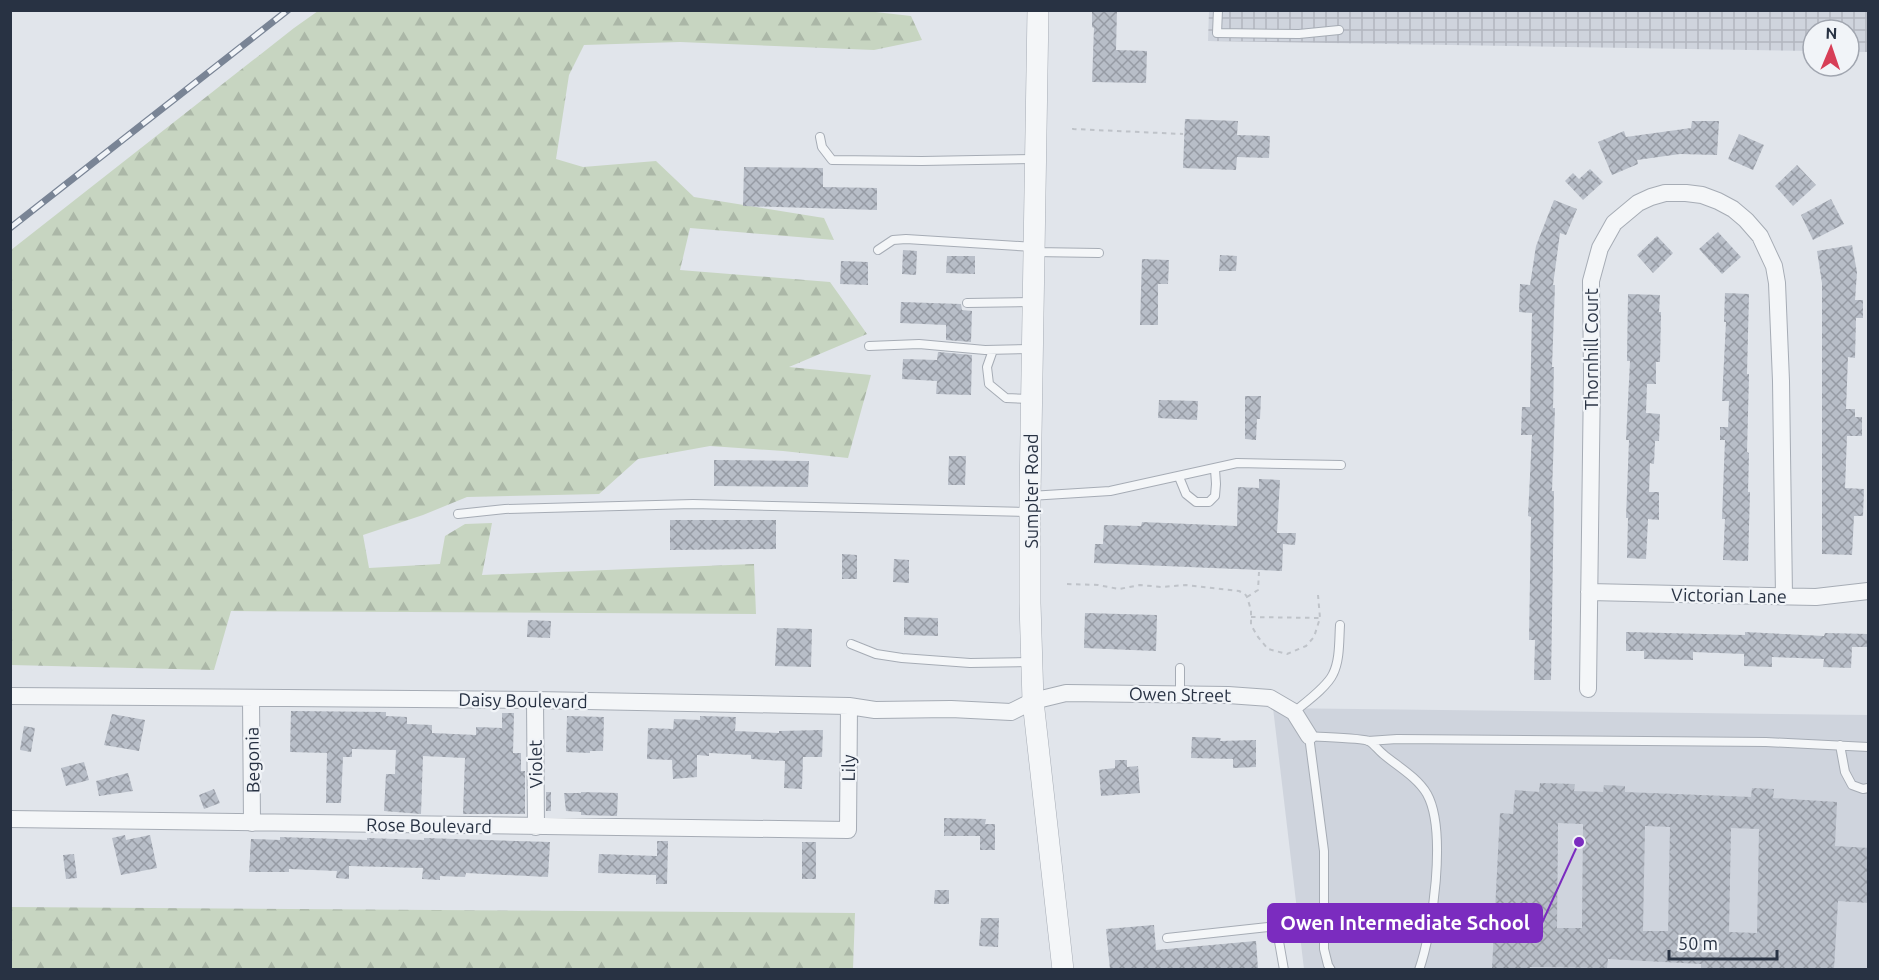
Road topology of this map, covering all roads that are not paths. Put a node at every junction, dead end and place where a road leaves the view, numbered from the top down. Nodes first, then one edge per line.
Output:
1 (1038, 10) edge
2 (1218, 10) edge
3 (1339, 30) dead end
4 (820, 137) dead end
5 (1035, 159) junction
6 (878, 250) dead end
7 (1034, 250) junction
8 (1099, 253) dead end
9 (1033, 302) junction
10 (967, 303) dead end
11 (869, 346) dead end
12 (1032, 349) junction
13 (993, 350) junction
14 (1032, 399) junction
15 (1341, 465) dead end
16 (1215, 469) junction
17 (1179, 477) junction
18 (1030, 504) junction
19 (458, 514) dead end
20 (1869, 591) edge
21 (1589, 592) junction
22 (1784, 596) junction
23 (1340, 626) dead end
24 (851, 644) dead end
25 (1032, 662) junction
26 (1180, 668) dead end
27 (1588, 689) dead end
28 (1180, 694) junction
29 (10, 696) edge
30 (251, 698) junction
31 (535, 700) junction
32 (1033, 701) junction
33 (849, 706) junction
34 (1294, 712) junction
35 (1310, 736) junction
36 (1368, 741) junction
37 (1840, 745) junction
38 (1869, 747) edge
39 (1869, 788) edge
40 (10, 819) edge
41 (252, 823) junction
42 (536, 827) junction
43 (848, 830) joint
44 (1167, 938) dead end
45 (1063, 969) edge
46 (1284, 969) edge
47 (1331, 969) edge
48 (1420, 969) edge

1 - 5 street, Sumpter Road
2 - 3 lane
4 - 5 lane
5 - 7 street, Sumpter Road
6 - 7 lane
7 - 8 lane
7 - 9 street, Sumpter Road
9 - 10 lane
9 - 12 street, Sumpter Road
11 - 13 lane
12 - 13 lane
12 - 14 street, Sumpter Road
13 - 14 lane
14 - 18 street, Sumpter Road
15 - 16 lane
16 - 17 lane
16 - 17 lane
17 - 18 lane
18 - 19 lane
18 - 25 street, Sumpter Road
20 - 22 street, Victorian Lane
21 - 22 street, Victorian Lane
21 - 22 street, Thornhill Court
21 - 27 street, Thornhill Court
23 - 34 lane
24 - 25 lane
25 - 32 street, Sumpter Road
26 - 28 lane
28 - 32 street, Owen Street
28 - 34 street, Owen Street
29 - 30 street, Daisy Boulevard
30 - 31 street, Daisy Boulevard
30 - 41 street, Begonia
31 - 33 street, Daisy Boulevard
31 - 42 street, Violet
32 - 33 street, Daisy Boulevard
32 - 45 street, Sumpter Road
33 - 43 street, Lily
34 - 35 street, Owen Street
35 - 36 lane
35 - 47 lane
36 - 37 lane
36 - 48 lane
37 - 38 lane
37 - 39 lane
40 - 41 street, Rose Boulevard
41 - 42 street, Rose Boulevard
42 - 43 street, Rose Boulevard
44 - 46 lane

